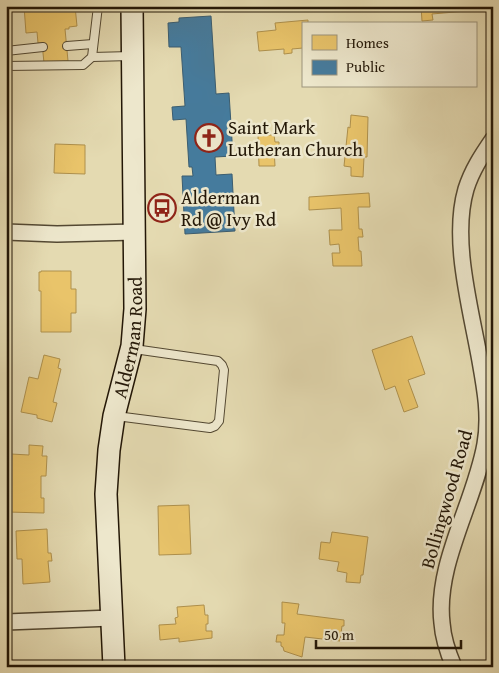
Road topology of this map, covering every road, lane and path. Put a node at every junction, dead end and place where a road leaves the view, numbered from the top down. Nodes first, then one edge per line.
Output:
1 (98, 6) edge
2 (132, 6) edge
3 (93, 44) junction
4 (66, 46) dead end
5 (43, 47) dead end
6 (6, 51) edge
7 (133, 56) junction
8 (92, 57) junction
9 (6, 66) edge
10 (493, 139) edge
11 (6, 232) edge
12 (135, 232) junction
13 (131, 348) junction
14 (114, 416) junction
15 (490, 417) edge
16 (486, 464) edge
17 (112, 618) junction
18 (6, 622) edge
19 (114, 667) edge
20 (454, 667) edge

1 - 3 lane
2 - 7 main road, Alderman Road
3 - 4 lane
3 - 8 lane
5 - 6 lane
7 - 8 lane
7 - 12 main road, Alderman Road
8 - 9 lane
10 - 15 street, Bollingwood Road
11 - 12 street
12 - 13 main road, Alderman Road
13 - 14 main road, Alderman Road
13 - 14 lane
14 - 17 main road, Alderman Road
15 - 16 street, Bollingwood Road
16 - 20 street, Bollingwood Road
17 - 18 street
17 - 19 main road, Alderman Road

